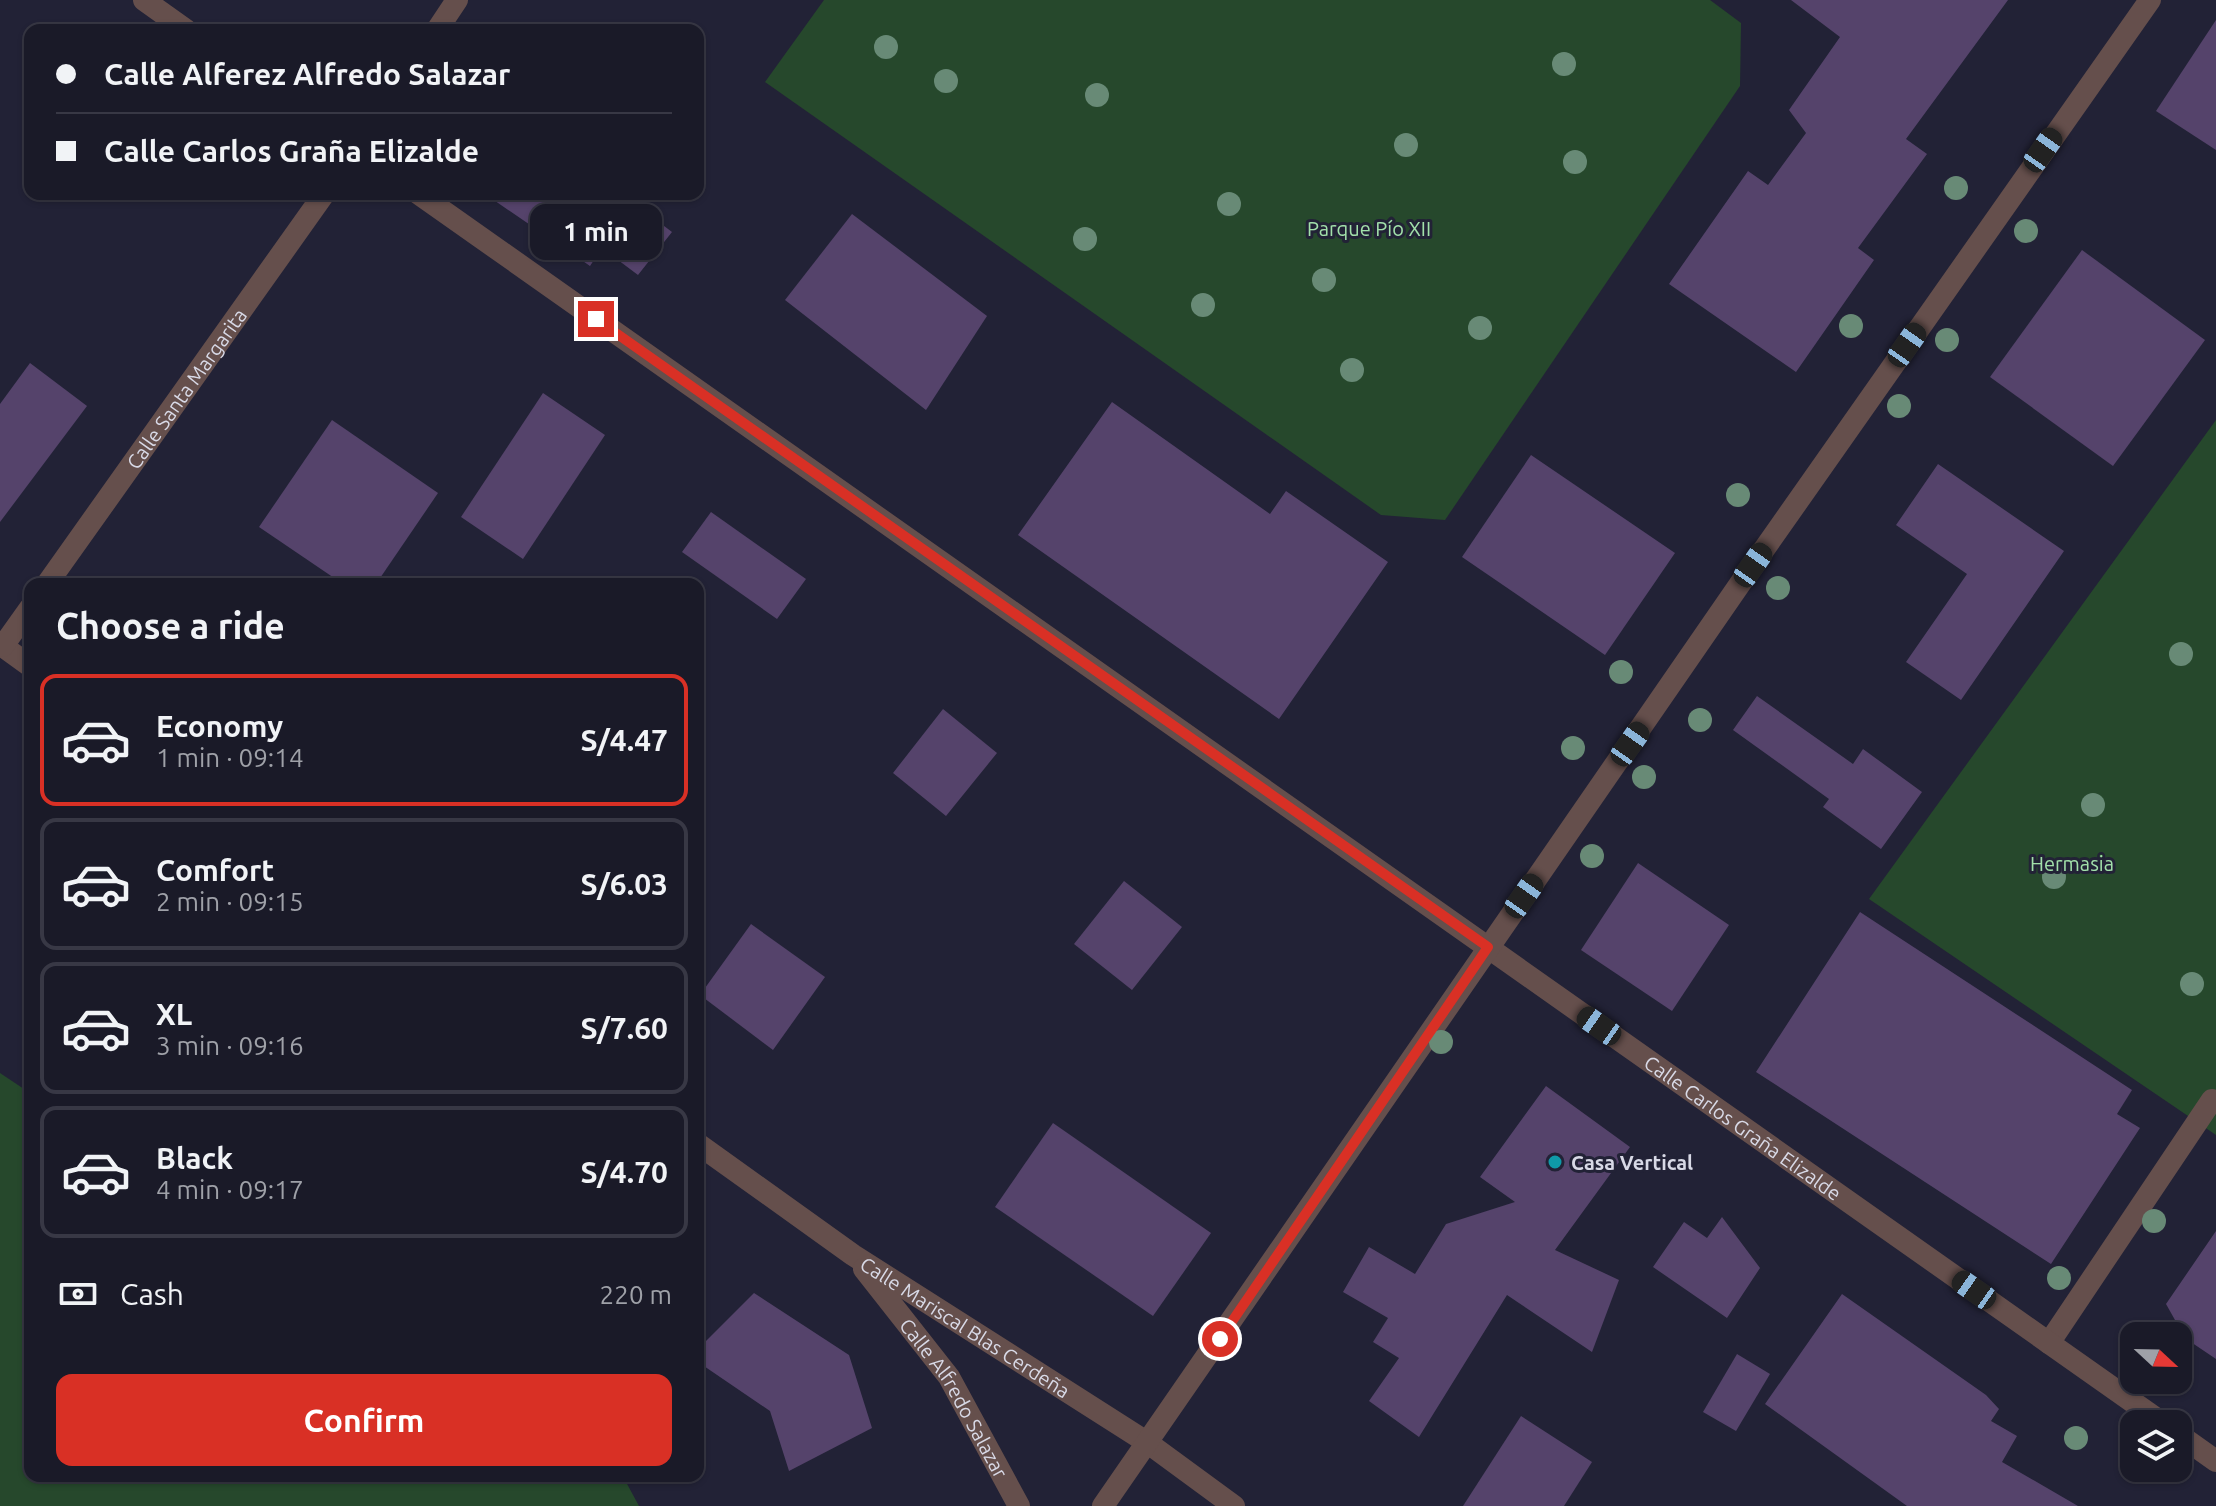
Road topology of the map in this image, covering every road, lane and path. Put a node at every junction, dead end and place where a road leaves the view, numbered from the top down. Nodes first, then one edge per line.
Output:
1 (144, 0) edge
2 (457, 0) edge
3 (2150, 0) edge
4 (178, 24) edge
5 (441, 24) edge
6 (320, 200) edge
7 (428, 200) edge
8 (51, 578) edge
9 (24, 616) edge
10 (1, 645) edge
11 (24, 662) edge
12 (1488, 947) junction
13 (2212, 1100) dead end
14 (704, 1148) edge
15 (853, 1255) junction
16 (2049, 1343) junction
17 (2144, 1410) edge
18 (1148, 1443) junction
19 (2192, 1444) edge
20 (2216, 1461) edge
21 (1019, 1506) edge
22 (1103, 1506) edge
23 (1234, 1506) edge

1 - 4 street
2 - 5 street
3 - 12 street
6 - 8 street, Calle Santa Margarita
7 - 12 street, Calle Carlos Graña Elizalde
9 - 10 street
10 - 11 street
12 - 16 street, Calle Carlos Graña Elizalde
12 - 18 street
13 - 16 street
14 - 15 street, Calle Mariscal Blas Cerdeña
15 - 18 street, Calle Mariscal Blas Cerdeña
15 - 21 street, Calle Alfredo Salazar
16 - 17 street, Calle Carlos Graña Elizalde
18 - 22 street
18 - 23 street, Calle Mariscal Blas Cerdeña
19 - 20 street

